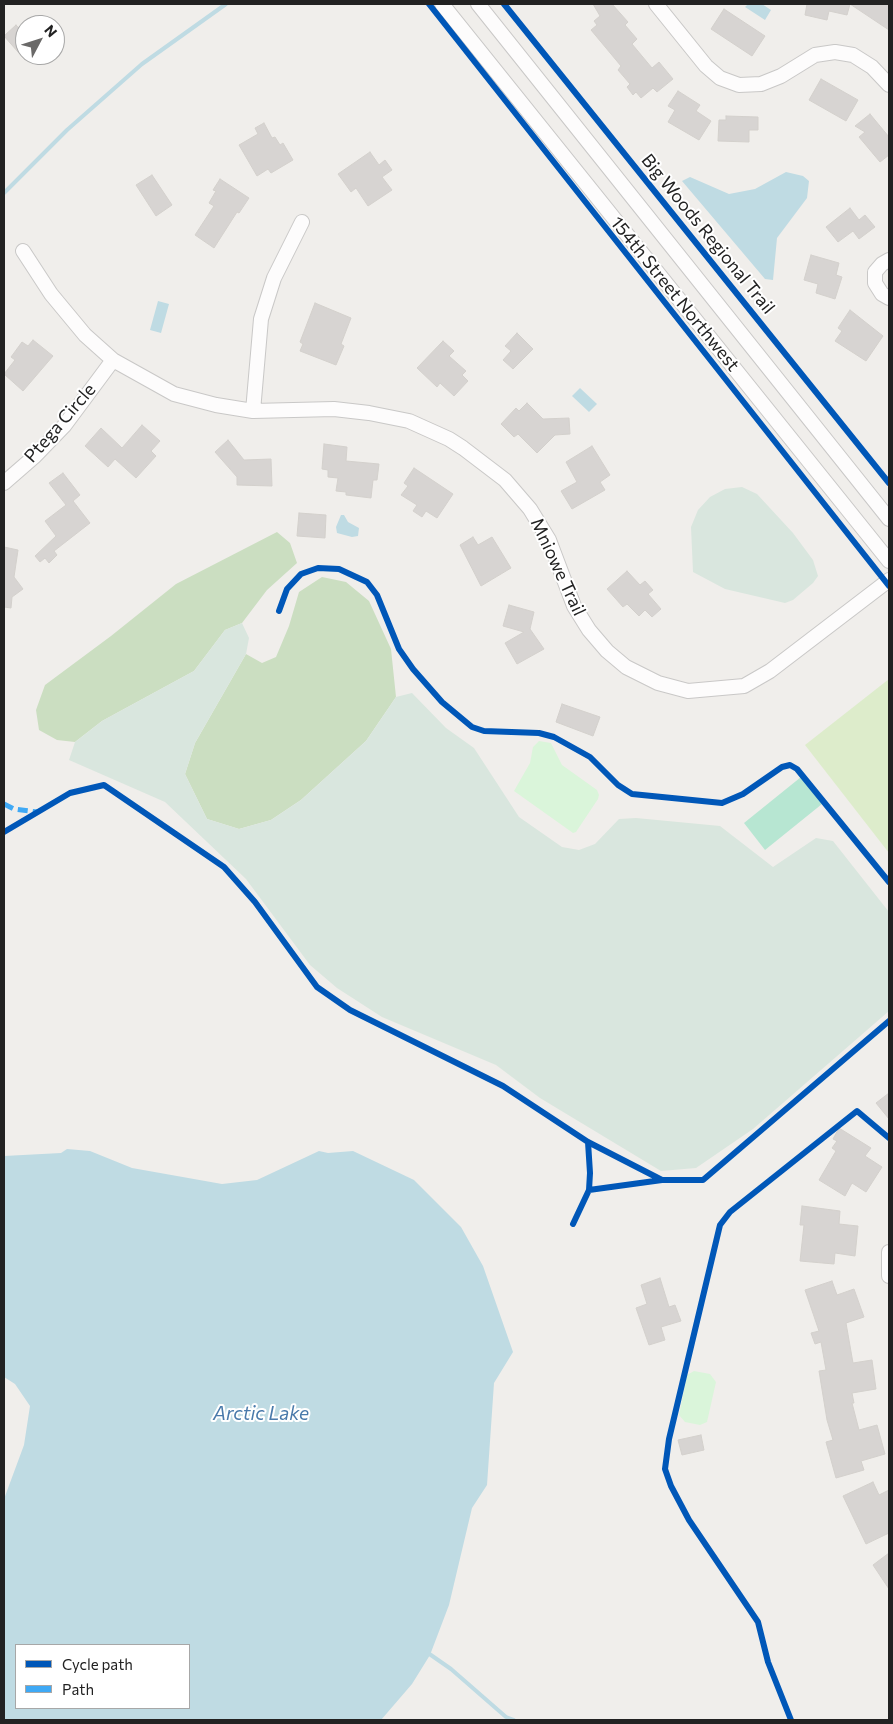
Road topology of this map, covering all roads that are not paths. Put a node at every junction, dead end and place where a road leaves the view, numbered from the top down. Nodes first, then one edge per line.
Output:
1 (442, 4) edge
2 (478, 4) edge
3 (656, 4) edge
4 (889, 86) edge
5 (302, 222) dead end
6 (23, 251) dead end
7 (889, 260) edge
8 (889, 298) edge
9 (113, 360) junction
10 (253, 412) junction
11 (4, 483) edge
12 (889, 519) edge
13 (889, 561) edge
14 (889, 580) edge
15 (889, 1252) edge
16 (889, 1276) edge

1 - 13 street, 154th Street Northwest
2 - 12 street, 154th Street Northwest
3 - 4 street
5 - 10 street
6 - 9 street, Mniowe Trail
7 - 8 street
9 - 10 street, Mniowe Trail
9 - 11 street, Ptega Circle
10 - 14 street, Mniowe Trail
15 - 16 street

